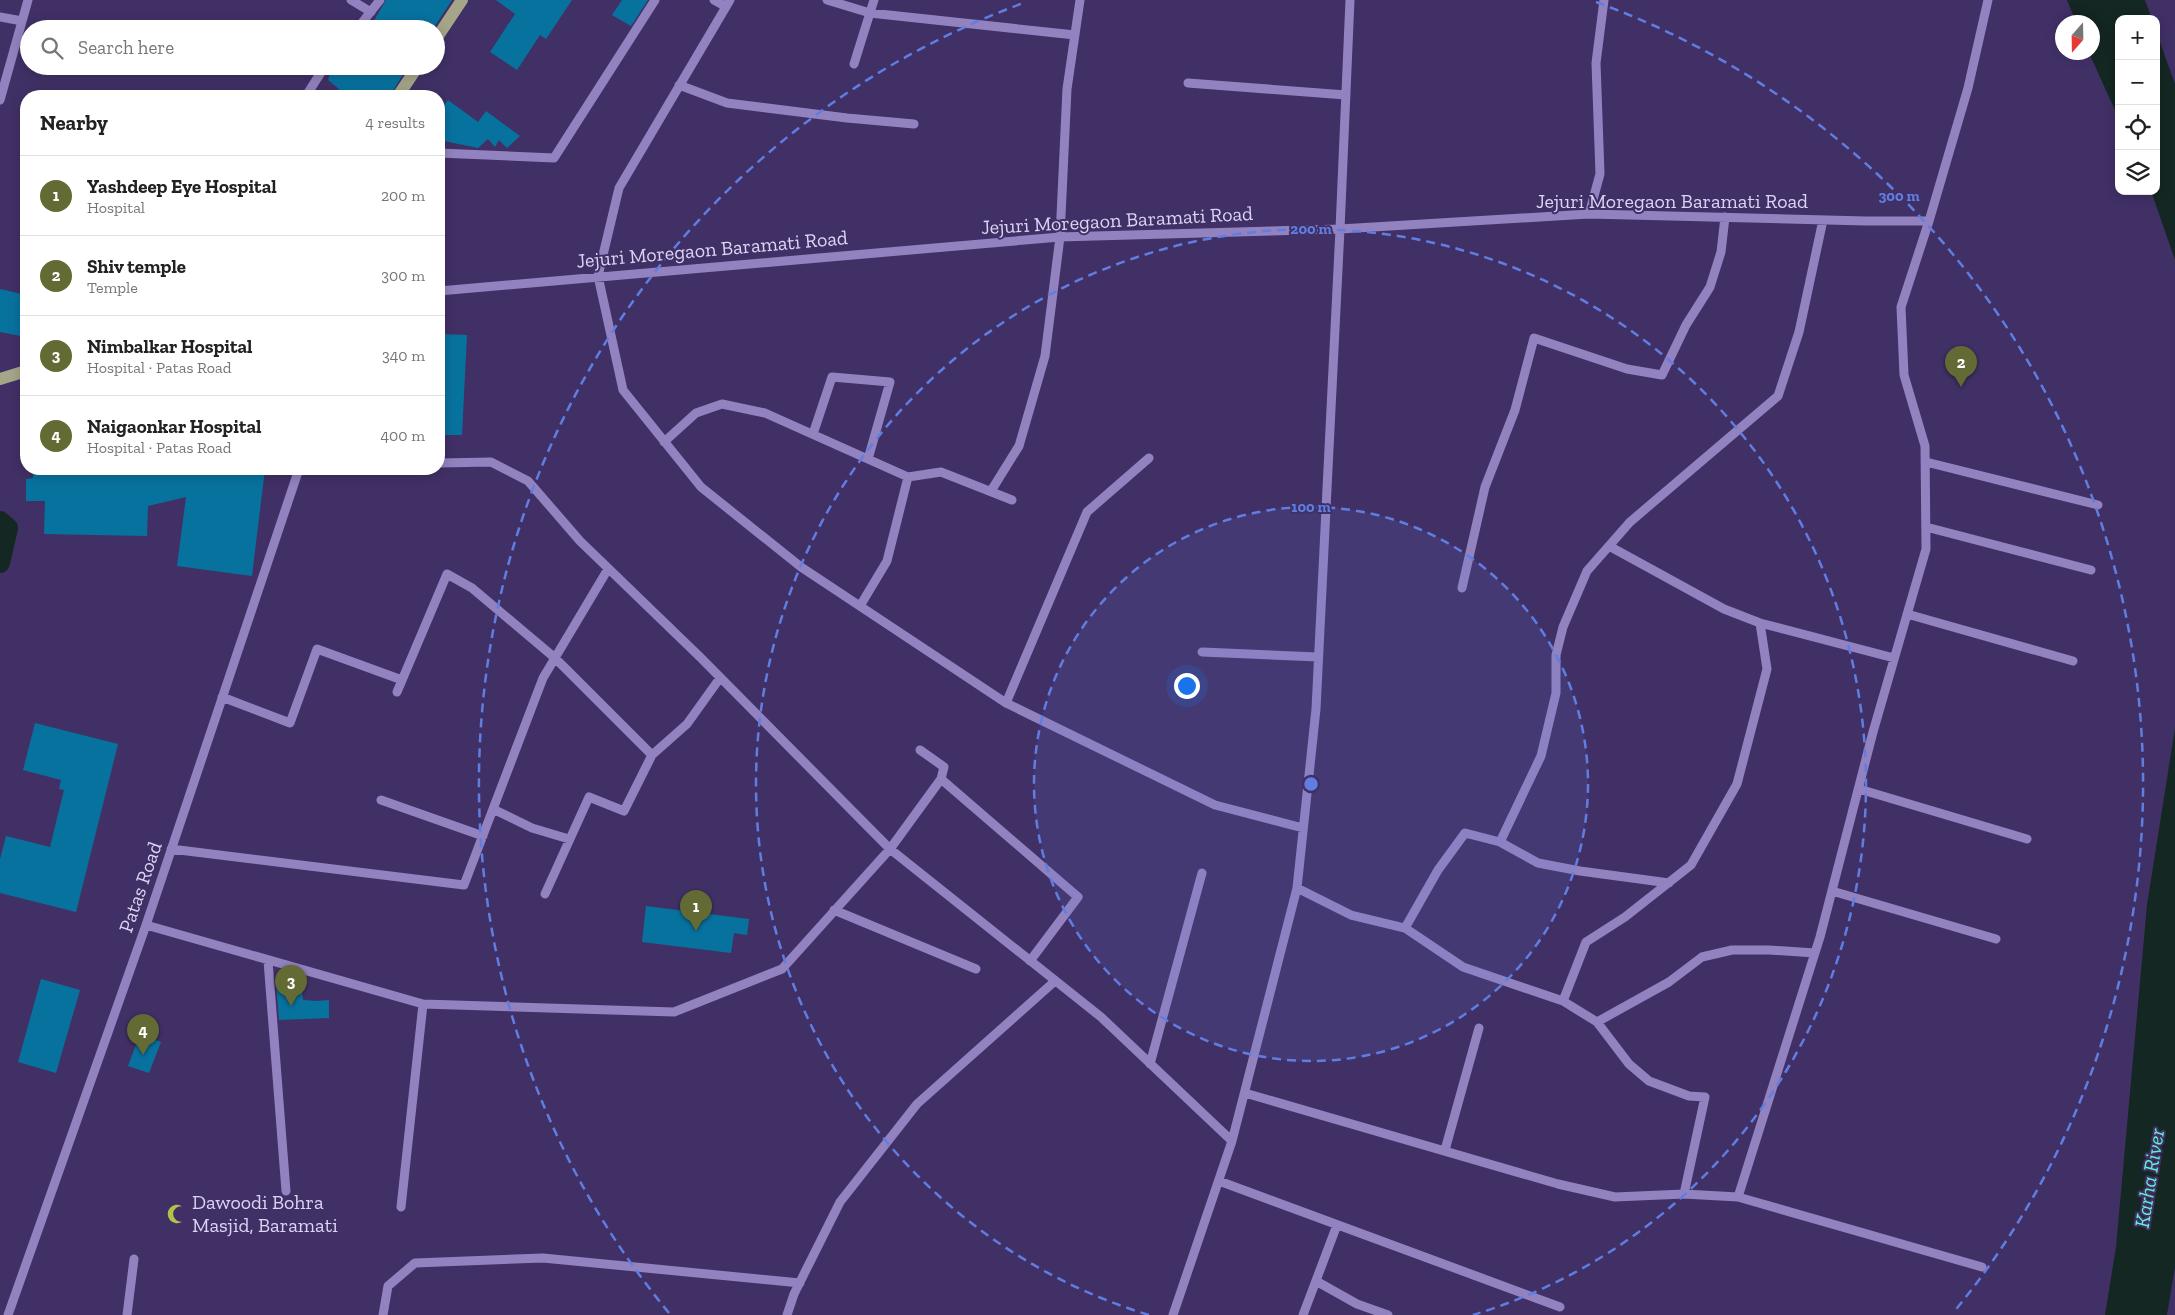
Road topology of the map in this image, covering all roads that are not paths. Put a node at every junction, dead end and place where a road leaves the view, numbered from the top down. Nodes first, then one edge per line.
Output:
1 (28, 0) edge
2 (351, 0) edge
3 (380, 0) edge
4 (462, 0) edge
5 (655, 0) edge
6 (714, 0) edge
7 (827, 0) edge
8 (874, 0) edge
9 (1080, 0) edge
10 (1350, 0) edge
11 (1604, 0) edge
12 (1988, 0) edge
13 (727, 3) edge
14 (371, 12) junction
15 (870, 13) junction
16 (0, 17) edge
17 (23, 20) edge
18 (364, 20) edge
19 (20, 22) edge
20 (445, 26) edge
21 (20, 29) edge
22 (1075, 35) junction
23 (854, 64) dead end
24 (319, 75) edge
25 (412, 75) edge
26 (1188, 82) dead end
27 (679, 85) junction
28 (310, 90) edge
29 (402, 90) edge
30 (1346, 95) junction
31 (0, 100) edge
32 (914, 124) dead end
33 (445, 153) edge
34 (1589, 214) junction
35 (1725, 217) junction
36 (1823, 220) junction
37 (1929, 221) junction
38 (1340, 229) junction
39 (1060, 237) junction
40 (598, 276) junction
41 (445, 290) edge
42 (20, 373) edge
43 (1, 378) edge
44 (812, 434) junction
45 (664, 442) junction
46 (1149, 458) dead end
47 (868, 459) junction
48 (1926, 462) junction
49 (445, 464) edge
50 (297, 475) edge
51 (908, 477) junction
52 (991, 491) junction
53 (1012, 500) dead end
54 (2098, 505) dead end
55 (1926, 527) junction
56 (1609, 546) junction
57 (608, 569) junction
58 (2092, 570) dead end
59 (1462, 588) dead end
60 (860, 606) junction
61 (1907, 614) junction
62 (1760, 623) junction
63 (1202, 652) dead end
64 (1318, 657) junction
65 (555, 658) junction
66 (1894, 658) junction
67 (2073, 661) dead end
68 (720, 678) junction
69 (402, 680) junction
70 (397, 692) dead end
71 (222, 697) junction
72 (1006, 703) junction
73 (920, 750) dead end
74 (652, 755) junction
75 (942, 779) junction
76 (1858, 789) junction
77 (381, 800) dead end
78 (493, 808) junction
79 (1303, 828) junction
80 (483, 836) junction
81 (569, 839) junction
82 (2027, 839) dead end
83 (1500, 842) junction
84 (171, 849) junction
85 (890, 849) junction
86 (1202, 873) dead end
87 (1669, 883) junction
88 (1297, 888) junction
89 (1832, 891) junction
90 (545, 894) dead end
91 (834, 910) junction
92 (146, 925) junction
93 (1405, 928) junction
94 (1996, 939) dead end
95 (1815, 953) junction
96 (268, 960) junction
97 (1030, 961) junction
98 (976, 969) dead end
99 (1055, 981) junction
100 (1562, 1001) junction
101 (422, 1004) junction
102 (1597, 1022) junction
103 (1479, 1028) dead end
104 (1150, 1064) junction
105 (1244, 1092) junction
106 (1232, 1141) junction
107 (1445, 1150) junction
108 (1219, 1181) junction
109 (286, 1191) dead end
110 (1684, 1194) junction
111 (1738, 1197) junction
112 (401, 1207) dead end
113 (1337, 1225) junction
114 (134, 1259) dead end
115 (1982, 1267) dead end
116 (1316, 1281) junction
117 (800, 1283) junction
118 (1560, 1307) dead end
119 (8, 1315) edge
120 (127, 1315) edge
121 (383, 1315) edge
122 (787, 1315) edge
123 (1173, 1315) edge
124 (1303, 1315) edge
125 (1388, 1315) edge

1 - 17 street
2 - 14 street
3 - 14 street
4 - 20 main road
5 - 33 street
6 - 13 street
7 - 15 street
8 - 15 street
9 - 22 street
10 - 30 street
11 - 34 street
12 - 37 street
13 - 27 street
14 - 18 street
15 - 22 street
15 - 23 street
16 - 19 street
21 - 31 street
22 - 39 street
24 - 28 street
25 - 29 main road
26 - 30 street
27 - 32 street
27 - 40 street
30 - 38 street
34 - 35 street, Jejuri Moregaon Baramati Road
34 - 38 street, Jejuri Moregaon Baramati Road
35 - 36 street, Jejuri Moregaon Baramati Road
35 - 59 street
36 - 37 street, Jejuri Moregaon Baramati Road
36 - 56 street
37 - 48 street
38 - 39 street, Jejuri Moregaon Baramati Road
38 - 64 street
39 - 40 street, Jejuri Moregaon Baramati Road
39 - 52 street
40 - 41 street, Jejuri Moregaon Baramati Road
40 - 45 street
42 - 43 main road
44 - 45 street
44 - 47 street
44 - 47 street
45 - 60 street
46 - 72 street
47 - 51 street
48 - 54 street
48 - 55 street
49 - 57 street
50 - 71 street, Patas Road
51 - 52 street
51 - 60 street
52 - 53 street
55 - 58 street
55 - 61 street
56 - 62 street
56 - 83 street
57 - 65 street
57 - 68 street
60 - 72 street
61 - 66 street
61 - 67 street
62 - 66 street
62 - 87 street
63 - 64 street
64 - 79 street
65 - 69 street
65 - 74 street
65 - 78 street
66 - 76 street
68 - 74 street
68 - 85 street
69 - 70 street
69 - 71 street
71 - 84 street, Patas Road
72 - 79 street
73 - 75 street
74 - 81 street
75 - 85 street
75 - 97 street
76 - 82 street
76 - 89 street
77 - 80 street
78 - 80 street
78 - 81 street
79 - 88 street
80 - 84 street
81 - 90 street
83 - 87 street
83 - 93 street
84 - 92 street, Patas Road
85 - 91 street
85 - 97 street
86 - 104 street
87 - 100 street
88 - 93 street
88 - 105 street
89 - 94 street
89 - 95 street
91 - 98 street
91 - 101 street
92 - 96 street
92 - 119 street, Patas Road
93 - 100 street
95 - 102 street
95 - 111 street
96 - 101 street
96 - 109 street
97 - 99 street
99 - 104 street
99 - 117 street
100 - 102 street
101 - 112 street
102 - 110 street
103 - 107 street
104 - 106 street
105 - 106 street
105 - 107 street
106 - 108 street
107 - 110 street
108 - 113 street
108 - 123 street
110 - 111 street
111 - 115 street
113 - 116 street
113 - 118 street
114 - 120 street
116 - 124 street
116 - 125 street
117 - 121 street
117 - 122 street

